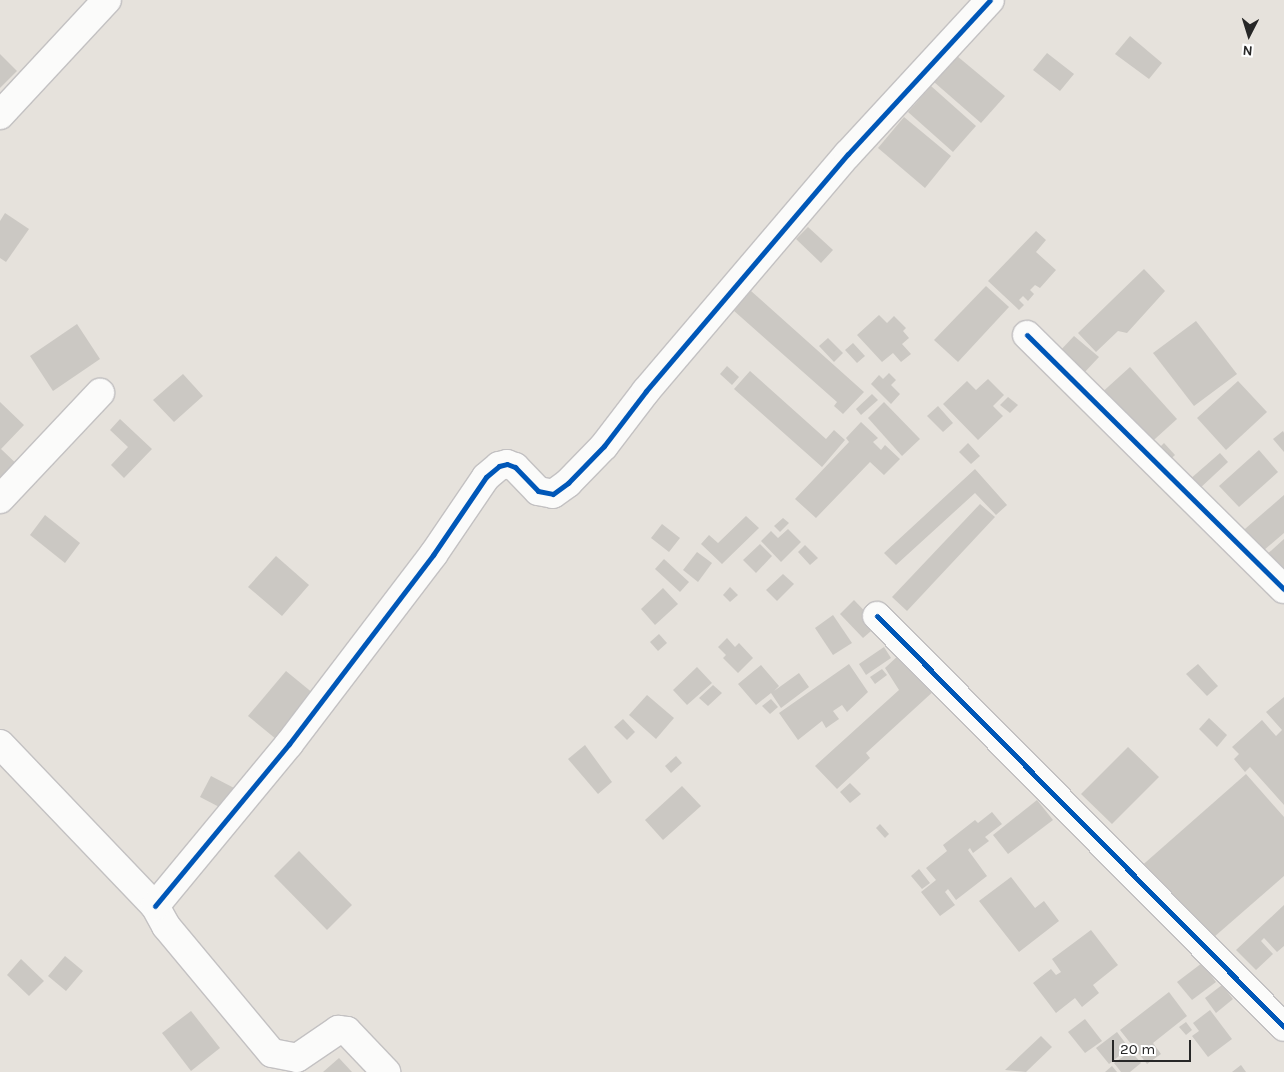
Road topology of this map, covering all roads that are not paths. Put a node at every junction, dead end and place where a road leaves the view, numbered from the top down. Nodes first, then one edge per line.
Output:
1 (107, 0) edge
2 (990, 0) edge
3 (0, 115) edge
4 (1027, 335) dead end
5 (100, 393) dead end
6 (0, 500) edge
7 (1284, 589) edge
8 (877, 616) dead end
9 (0, 744) edge
10 (155, 906) junction
11 (1284, 1027) edge
12 (386, 1072) edge

1 - 3 street
2 - 10 street
4 - 7 street
5 - 6 street
8 - 11 street
9 - 10 street
10 - 12 street

